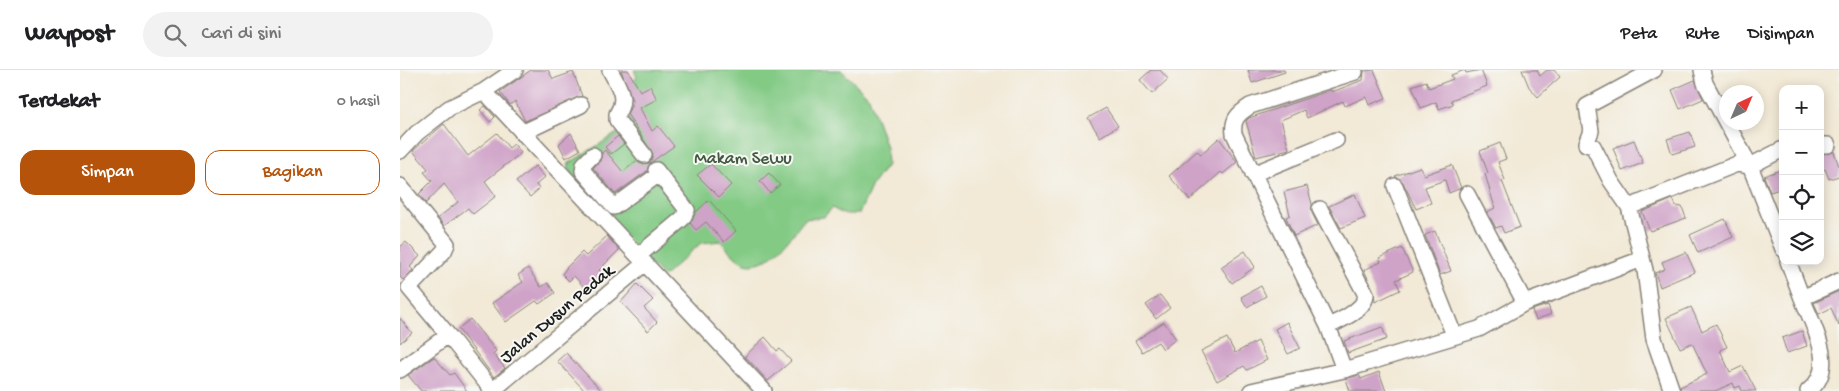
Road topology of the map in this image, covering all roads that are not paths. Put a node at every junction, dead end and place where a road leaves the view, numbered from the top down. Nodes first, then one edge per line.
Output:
1 (515, 70) edge
2 (610, 70) edge
3 (1654, 70) edge
4 (1702, 70) edge
5 (1355, 72) dead end
6 (484, 91) junction
7 (581, 105) dead end
8 (522, 133) junction
9 (1336, 140) dead end
10 (400, 151) edge
11 (1779, 151) edge
12 (594, 155) dead end
13 (644, 155) dead end
14 (1750, 166) junction
15 (1253, 174) junction
16 (400, 186) edge
17 (1395, 186) dead end
18 (1467, 194) dead end
19 (607, 199) junction
20 (1629, 207) junction
21 (1320, 209) dead end
22 (594, 210) junction
23 (1779, 239) edge
24 (642, 259) junction
25 (1642, 260) junction
26 (1790, 265) edge
27 (1839, 281) edge
28 (405, 292) edge
29 (1802, 298) junction
30 (1525, 303) junction
31 (1328, 326) junction
32 (448, 335) junction
33 (1454, 336) junction
34 (400, 370) edge
35 (1344, 370) junction
36 (492, 391) edge
37 (764, 391) edge
38 (1251, 391) edge
39 (1672, 391) edge
40 (1808, 391) edge

1 - 6 street
2 - 13 street
3 - 20 street
4 - 14 street
5 - 15 street
6 - 8 street
6 - 10 street
7 - 8 street
8 - 22 street
9 - 15 street
11 - 14 street
12 - 19 street
14 - 20 street
14 - 23 street
15 - 31 street
16 - 28 street
17 - 33 street
18 - 30 street
19 - 22 street
19 - 24 street, Jalan Dusun Pedak
20 - 25 street
21 - 31 street
22 - 24 street
24 - 36 street, Jalan Dusun Pedak
24 - 37 street
25 - 30 street
25 - 39 street
26 - 29 street
27 - 29 street
28 - 32 street
29 - 40 street
30 - 33 street
31 - 35 street
32 - 34 street
32 - 36 street
33 - 35 street
35 - 38 street

